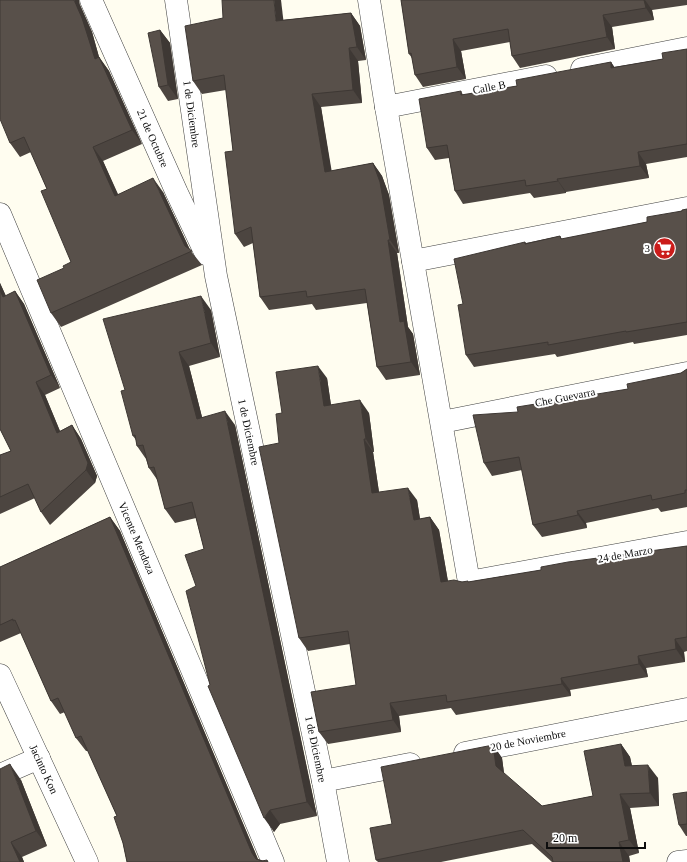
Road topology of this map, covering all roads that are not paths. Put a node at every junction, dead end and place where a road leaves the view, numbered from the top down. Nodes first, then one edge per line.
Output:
1 (92, 0) edge
2 (176, 0) edge
3 (369, 0) edge
4 (687, 48) edge
5 (386, 107) junction
6 (203, 188) junction
7 (177, 193) junction
8 (687, 208) edge
9 (0, 214) edge
10 (413, 261) junction
11 (216, 276) junction
12 (687, 373) edge
13 (442, 422) junction
14 (126, 512) junction
15 (105, 522) edge
16 (687, 542) edge
17 (0, 675) edge
18 (687, 709) edge
19 (39, 758) junction
20 (0, 775) edge
21 (323, 781) junction
22 (687, 860) edge
23 (87, 862) edge
24 (273, 862) edge
25 (338, 862) edge
26 (678, 862) edge

1 - 7 street, 21 de Octubre
2 - 6 street, 1 de Diciembre
3 - 5 street
4 - 5 street, Calle B
5 - 10 street
6 - 7 street
6 - 11 street, 1 de Diciembre
7 - 11 street, 21 de Octubre
8 - 10 street
9 - 14 street, Vicente Mendoza
10 - 13 street
11 - 21 street, 1 de Diciembre
12 - 13 street, Che Guevarra
13 - 16 street, 24 de Marzo
14 - 15 street
14 - 24 street, Vicente Mendoza
17 - 19 street, Jacinto Kon
18 - 21 street, 20 de Noviembre
19 - 20 street
19 - 23 street, Jacinto Kon
21 - 25 street, 1 de Diciembre
22 - 26 street

